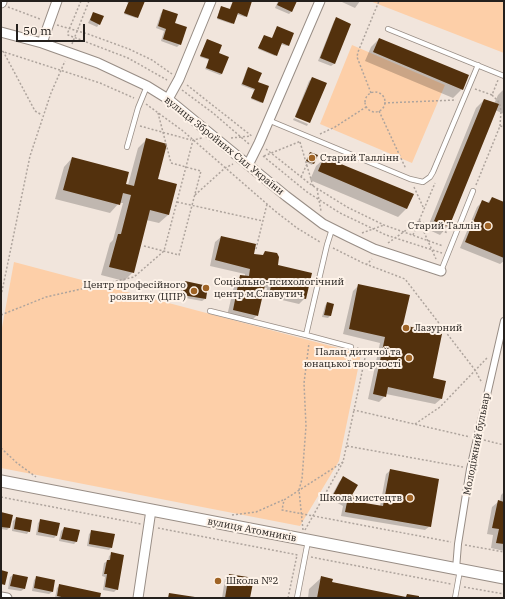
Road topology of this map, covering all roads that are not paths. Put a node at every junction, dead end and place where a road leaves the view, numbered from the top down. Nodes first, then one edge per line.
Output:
1 (57, 1) edge
2 (211, 1) edge
3 (320, 1) edge
4 (388, 28) dead end
5 (1, 32) edge
6 (42, 43) junction
7 (478, 65) junction
8 (504, 76) edge
9 (147, 86) junction
10 (168, 99) junction
11 (268, 120) junction
12 (127, 147) dead end
13 (253, 155) junction
14 (473, 191) road end
15 (332, 229) junction
16 (441, 270) joint
17 (210, 311) dead end
18 (504, 320) edge
19 (308, 336) junction
20 (351, 347) road end
21 (1, 481) edge
22 (151, 510) junction
23 (308, 540) junction
24 (458, 570) junction
25 (504, 578) edge
26 (1, 597) edge
27 (7, 598) edge
28 (138, 598) edge
29 (297, 598) edge
30 (455, 598) edge

1 - 6 street
2 - 10 street
3 - 11 street
4 - 7 lane
5 - 6 street, вулиця Збройних Сил України
6 - 9 street, вулиця Збройних Сил України
7 - 8 lane
7 - 11 lane
9 - 10 street, вулиця Збройних Сил України
9 - 12 lane
10 - 13 street, вулиця Збройних Сил України
11 - 13 street
13 - 15 street, вулиця Збройних Сил України
14 - 16 lane
15 - 16 street, вулиця Збройних Сил України
15 - 19 lane
17 - 19 lane
18 - 24 street, Молодіжний бульвар
19 - 20 lane
21 - 22 street, вулиця Атомників
22 - 23 street, вулиця Атомників
22 - 28 street
23 - 24 street, вулиця Атомників
23 - 29 lane
24 - 25 street, вулиця Атомників
24 - 30 lane
26 - 27 street

